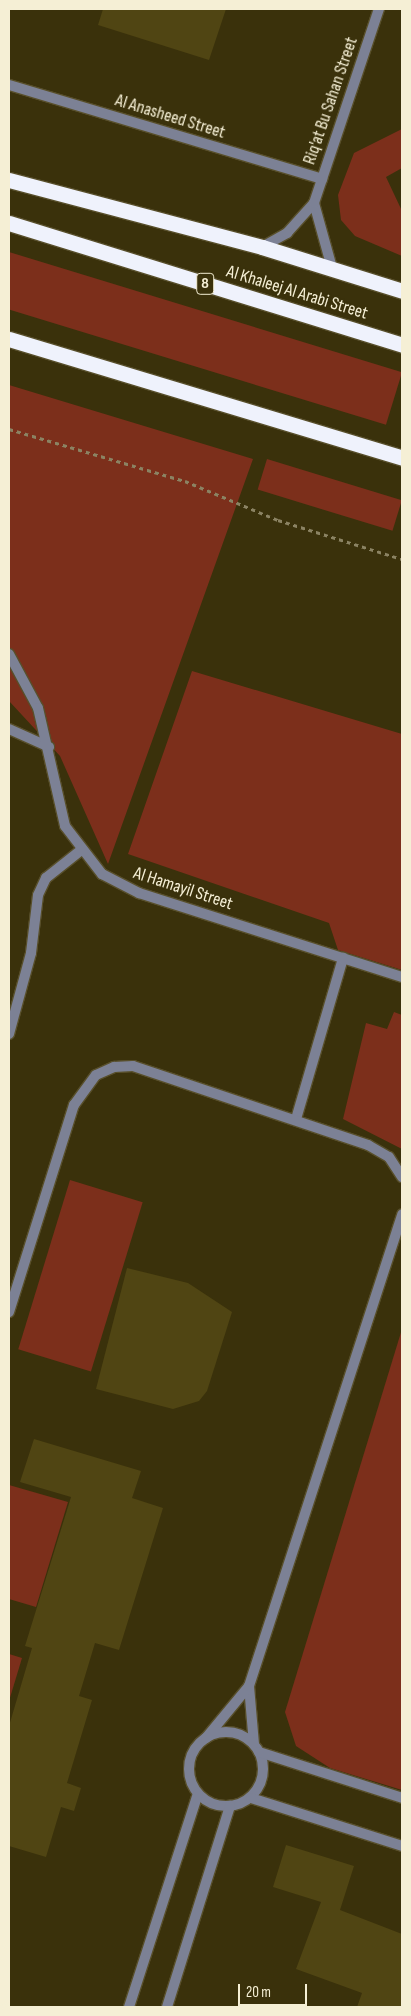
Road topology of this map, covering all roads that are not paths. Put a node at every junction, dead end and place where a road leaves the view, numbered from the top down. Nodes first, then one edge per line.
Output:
1 (379, 9) edge
2 (9, 85) edge
3 (322, 179) junction
4 (9, 180) edge
5 (314, 203) junction
6 (9, 223) edge
7 (262, 247) junction
8 (332, 268) junction
9 (402, 291) edge
10 (9, 339) edge
11 (402, 345) edge
12 (402, 458) edge
13 (9, 654) edge
14 (9, 729) edge
15 (48, 746) junction
16 (80, 851) junction
17 (343, 958) junction
18 (402, 977) edge
19 (9, 1034) edge
20 (296, 1119) junction
21 (402, 1177) edge
22 (402, 1214) edge
23 (9, 1312) edge
24 (249, 1686) junction
25 (206, 1738) junction
26 (256, 1748) junction
27 (198, 1794) junction
28 (250, 1798) junction
29 (402, 1798) edge
30 (230, 1806) junction
31 (402, 1846) edge
32 (129, 2007) edge
33 (168, 2007) edge

1 - 3 street, Riq'at Bu Sahan Street
2 - 3 street, Al Anasheed Street
3 - 5 street, Riq'at Bu Sahan Street
4 - 7 highway
5 - 7 street, Riq'at Bu Sahan Street
5 - 8 street
6 - 11 highway, Al Khaleej Al Arabi Street / 8
7 - 8 highway
8 - 9 highway
10 - 12 highway
13 - 15 street, Al Hamayil Street
14 - 15 street
15 - 16 street, Al Hamayil Street
16 - 17 street, Al Hamayil Street
16 - 19 street
17 - 18 street, Al Hamayil Street
17 - 20 street
20 - 21 street
20 - 23 street
22 - 24 street
24 - 25 street
24 - 26 street
25 - 26 street
25 - 27 street
26 - 28 street
26 - 29 street
27 - 30 street
27 - 32 street
28 - 30 street
28 - 31 street
30 - 33 street

